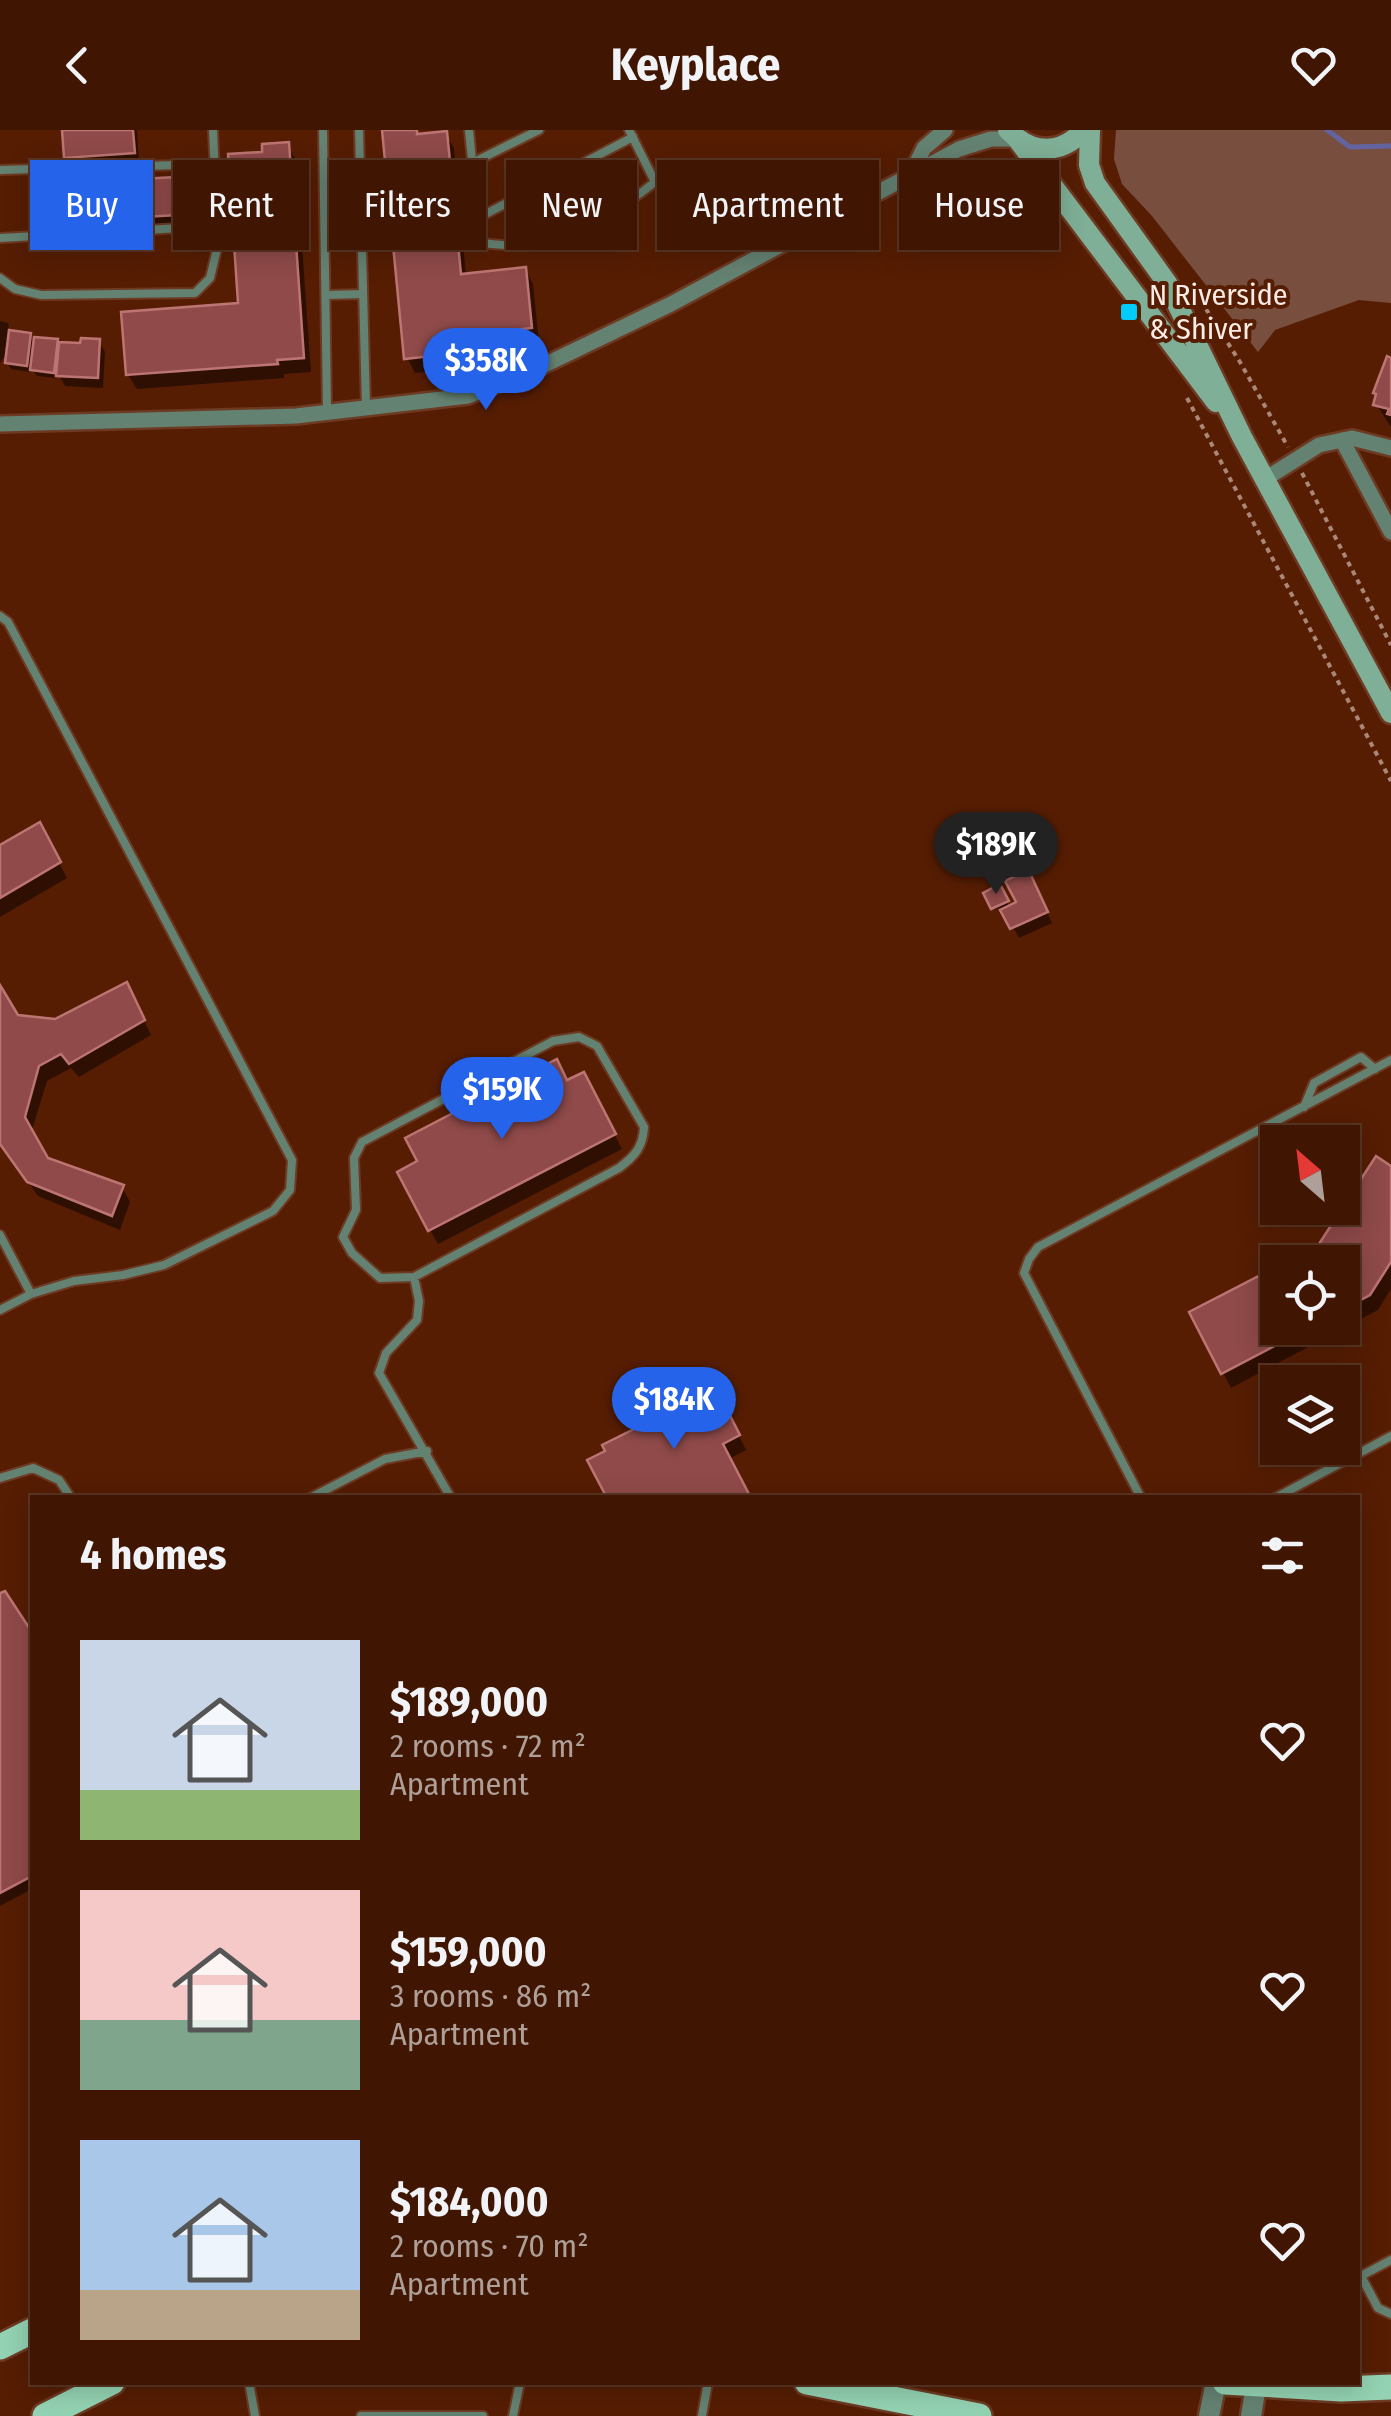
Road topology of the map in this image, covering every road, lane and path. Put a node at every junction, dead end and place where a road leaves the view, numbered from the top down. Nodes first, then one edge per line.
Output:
1 (213, 130) edge
2 (323, 130) edge
3 (359, 130) edge
4 (469, 130) edge
5 (539, 130) edge
6 (945, 130) edge
7 (1087, 130) edge
8 (631, 134) edge
9 (1014, 136) edge
10 (214, 160) edge
11 (472, 160) edge
12 (478, 160) edge
13 (918, 160) edge
14 (939, 160) edge
15 (1033, 160) edge
16 (173, 165) edge
17 (0, 170) edge
18 (899, 180) edge
19 (1059, 193) edge
20 (486, 214) edge
21 (173, 228) edge
22 (0, 238) edge
23 (486, 243) edge
24 (217, 250) edge
25 (0, 278) edge
26 (1186, 280) dead end
27 (364, 294) junction
28 (326, 295) junction
29 (1184, 392) dead end
30 (366, 408) junction
31 (327, 412) junction
32 (37, 423) junction
33 (0, 424) edge
34 (1242, 437) junction
35 (0, 438) edge
36 (1342, 440) junction
37 (1391, 448) edge
38 (1295, 460) junction
39 (1265, 479) junction
40 (1391, 532) edge
41 (0, 616) edge
42 (1391, 644) edge
43 (1391, 713) edge
44 (1391, 781) edge
45 (1391, 1060) edge
46 (1375, 1069) junction
47 (1304, 1107) junction
48 (0, 1235) edge
49 (414, 1277) junction
50 (31, 1294) junction
51 (0, 1310) edge
52 (1391, 1436) edge
53 (426, 1450) junction
54 (0, 1478) edge
55 (69, 1495) edge
56 (316, 1495) edge
57 (449, 1495) edge
58 (1139, 1495) edge
59 (1280, 1495) edge
60 (1391, 2260) edge
61 (1391, 2314) edge
62 (30, 2332) edge
63 (0, 2346) edge
64 (106, 2385) edge
65 (250, 2385) edge
66 (519, 2385) edge
67 (707, 2385) edge
68 (817, 2385) edge
69 (1215, 2385) edge
70 (1248, 2385) edge
71 (1256, 2386) junction
72 (1391, 2386) edge
73 (904, 2409) edge
74 (45, 2416) edge
75 (255, 2416) edge
76 (360, 2416) edge
77 (482, 2416) edge
78 (513, 2416) edge
79 (702, 2416) edge
80 (980, 2416) edge
81 (1209, 2416) edge
82 (1252, 2416) edge

1 - 10 lane
2 - 28 lane
3 - 27 lane
4 - 11 lane
5 - 12 lane
6 - 13 street
7 - 9 main road
7 - 34 main road
8 - 20 lane
8 - 23 lane
9 - 14 street
9 - 15 main road
16 - 17 lane
18 - 30 street
19 - 34 main road
21 - 22 lane
24 - 25 lane
26 - 38 path
27 - 28 lane
27 - 30 lane
28 - 31 lane
29 - 44 path
30 - 31 street
31 - 32 street
32 - 33 street
32 - 35 street
34 - 39 main road
36 - 37 street
36 - 38 street
36 - 40 street
38 - 39 street
38 - 42 path
39 - 43 main road
41 - 50 lane
45 - 46 lane
46 - 47 lane
46 - 47 lane
47 - 58 lane
48 - 50 lane
49 - 49 lane
49 - 53 lane
50 - 51 lane
52 - 59 lane
53 - 56 lane
53 - 57 lane
54 - 55 lane
60 - 61 lane
62 - 63 main road
64 - 74 main road
65 - 75 lane
66 - 78 lane
67 - 79 lane
68 - 73 main road
69 - 81 street
70 - 71 main road
71 - 72 main road
71 - 82 street
73 - 80 main road
76 - 77 lane

